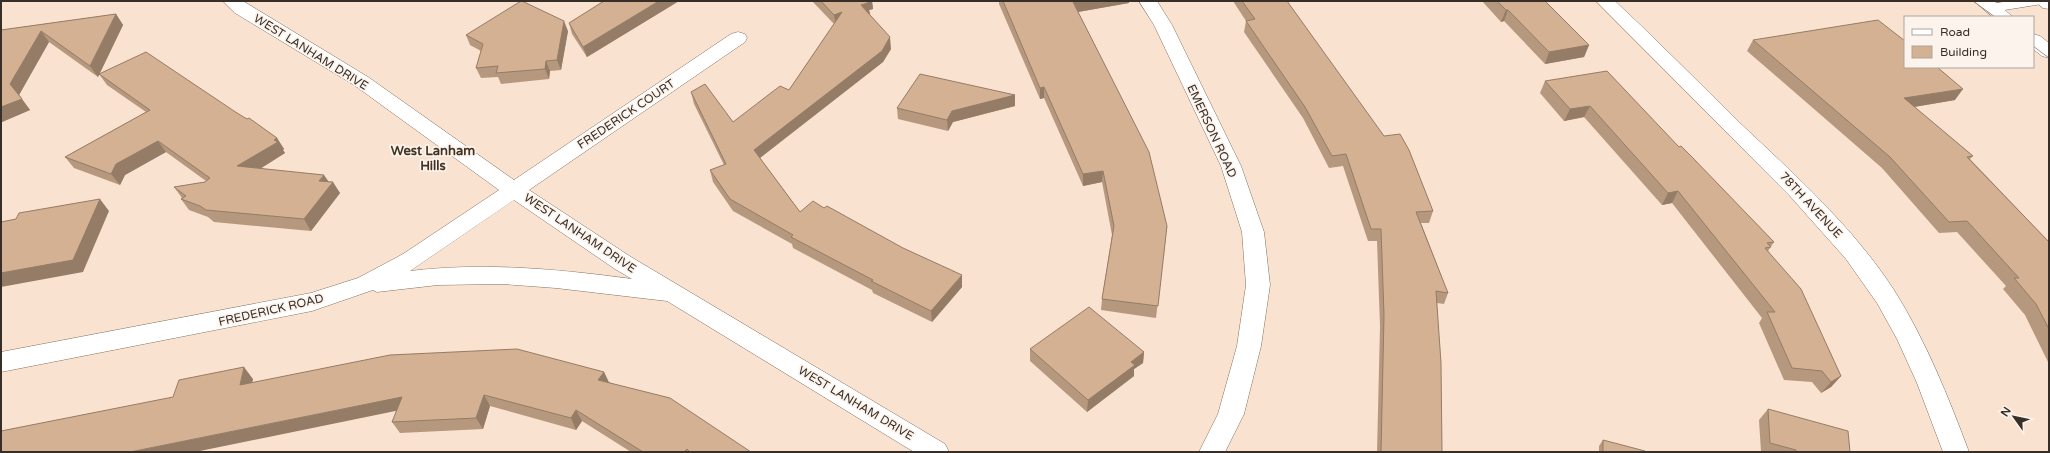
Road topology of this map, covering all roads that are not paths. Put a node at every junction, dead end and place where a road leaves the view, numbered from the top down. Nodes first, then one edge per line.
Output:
1 (232, 1) edge
2 (1148, 1) edge
3 (1605, 1) edge
4 (2036, 1) edge
5 (2044, 1) edge
6 (2049, 4) edge
7 (1993, 9) edge
8 (738, 38) dead end
9 (2034, 41) edge
10 (2049, 52) edge
11 (514, 190) junction
12 (366, 284) junction
13 (676, 295) junction
14 (1, 362) edge
15 (936, 452) edge
16 (1212, 452) edge
17 (1956, 452) edge

1 - 11 street, WEST LANHAM DRIVE
2 - 16 street, EMERSON ROAD
3 - 17 street, 78TH AVENUE
4 - 7 lane
5 - 6 street
8 - 11 street, FREDERICK COURT
9 - 10 street
11 - 12 street, FREDERICK ROAD
11 - 13 street, WEST LANHAM DRIVE
12 - 13 street
12 - 14 street, FREDERICK ROAD
13 - 15 street, WEST LANHAM DRIVE

